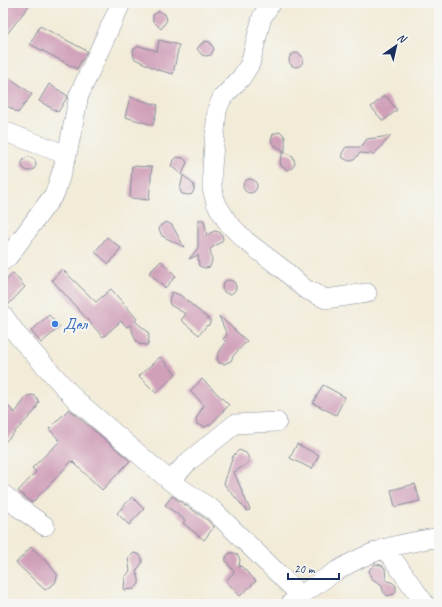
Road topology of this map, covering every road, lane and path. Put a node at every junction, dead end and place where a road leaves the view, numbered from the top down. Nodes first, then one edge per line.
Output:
1 (121, 3) edge
2 (270, 3) edge
3 (3, 131) edge
4 (67, 155) junction
5 (3, 261) edge
6 (367, 293) dead end
7 (3, 315) edge
8 (277, 422) dead end
9 (170, 481) junction
10 (3, 494) edge
11 (45, 526) dead end
12 (439, 538) edge
13 (385, 548) junction
14 (295, 600) edge
15 (425, 604) edge

1 - 4 street
2 - 6 street
3 - 4 street
4 - 5 street
7 - 9 street
8 - 9 street
9 - 14 street
10 - 11 street
12 - 13 street
13 - 14 street
13 - 15 street

